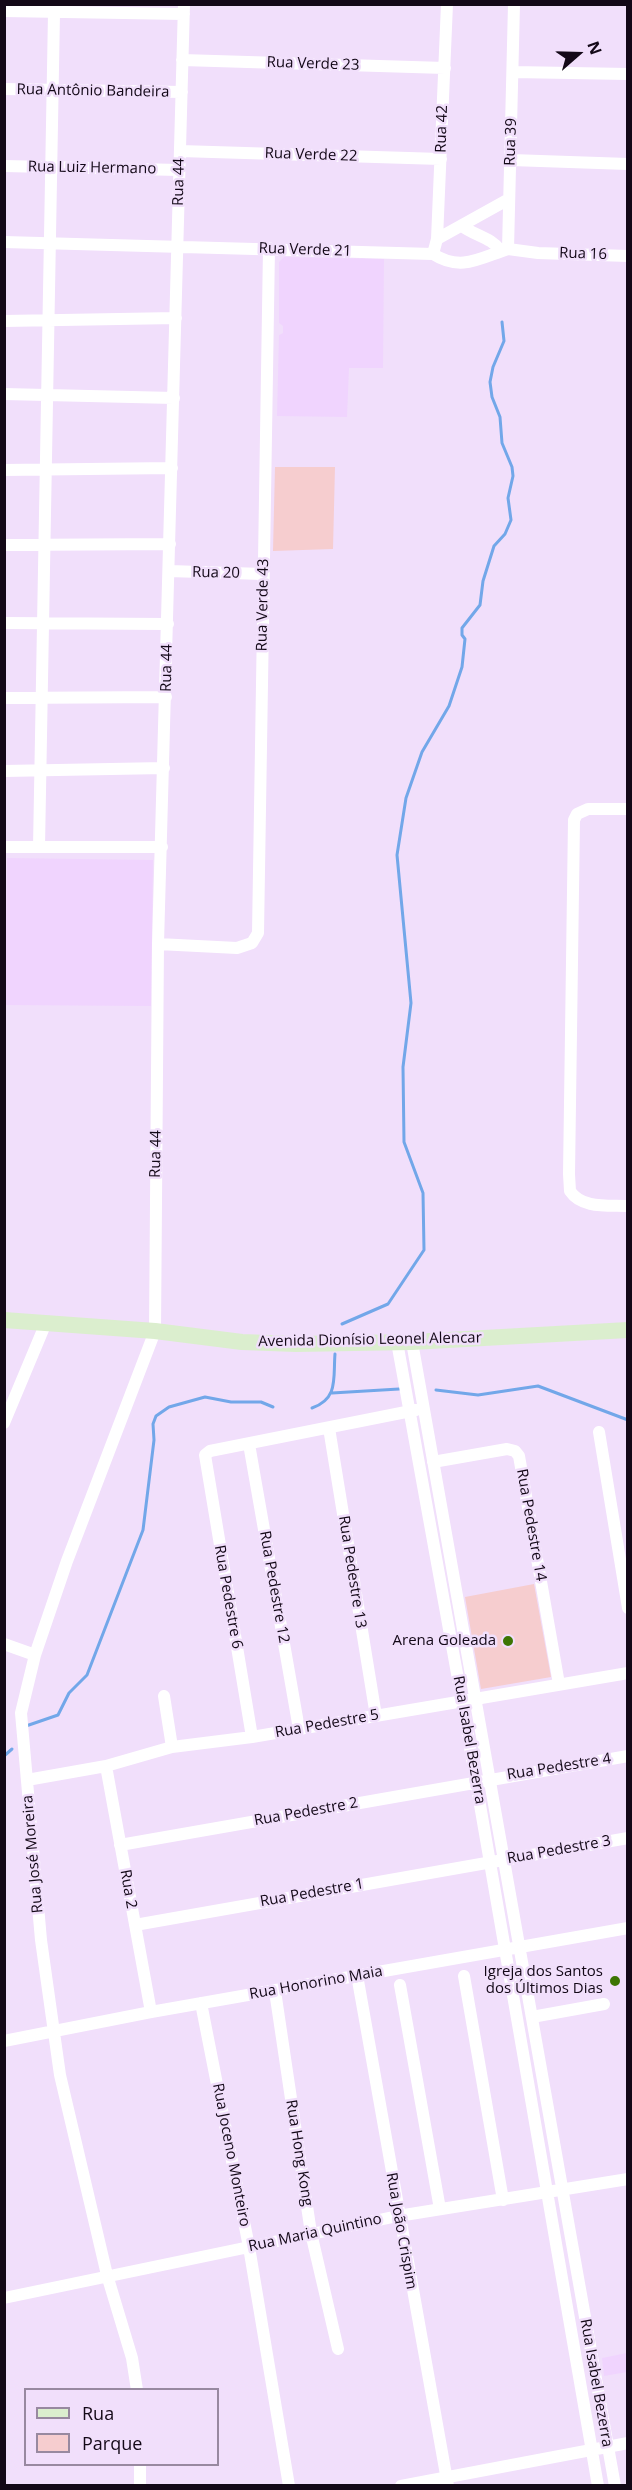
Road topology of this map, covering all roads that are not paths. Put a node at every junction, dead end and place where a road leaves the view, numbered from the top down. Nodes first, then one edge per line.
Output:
1 (447, 4) edge
2 (514, 4) edge
3 (184, 9) edge
4 (4, 11) edge
5 (54, 12) junction
6 (182, 60) junction
7 (445, 68) junction
8 (513, 72) junction
9 (627, 74) edge
10 (4, 89) edge
11 (53, 91) junction
12 (182, 92) junction
13 (180, 151) junction
14 (441, 159) junction
15 (511, 160) junction
16 (627, 164) edge
17 (4, 166) edge
18 (51, 167) junction
19 (179, 170) junction
20 (509, 199) junction
21 (462, 226) junction
22 (437, 239) junction
23 (4, 242) edge
24 (50, 243) junction
25 (177, 247) junction
26 (268, 248) junction
27 (504, 250) junction
28 (433, 254) junction
29 (627, 256) edge
30 (176, 318) junction
31 (4, 321) edge
32 (48, 321) junction
33 (4, 394) edge
34 (47, 395) junction
35 (174, 398) junction
36 (172, 468) junction
37 (4, 470) edge
38 (46, 470) junction
39 (170, 544) junction
40 (4, 545) edge
41 (44, 545) junction
42 (169, 572) junction
43 (263, 574) junction
44 (4, 623) edge
45 (43, 623) junction
46 (168, 624) junction
47 (166, 697) junction
48 (4, 698) edge
49 (42, 698) junction
50 (164, 768) junction
51 (4, 771) edge
52 (40, 772) junction
53 (627, 808) edge
54 (39, 846) junction
55 (4, 847) edge
56 (162, 847) junction
57 (158, 944) junction
58 (627, 1206) edge
59 (4, 1320) edge
60 (45, 1325) junction
61 (627, 1330) edge
62 (154, 1332) junction
63 (404, 1342) junction
64 (423, 1409) junction
65 (410, 1411) junction
66 (4, 1423) edge
67 (329, 1428) junction
68 (599, 1432) dead end
69 (249, 1444) junction
70 (433, 1462) junction
71 (627, 1608) edge
72 (4, 1644) edge
73 (35, 1655) junction
74 (627, 1672) edge
75 (559, 1684) junction
76 (164, 1696) dead end
77 (476, 1698) junction
78 (462, 1701) junction
79 (376, 1716) junction
80 (299, 1729) junction
81 (252, 1737) junction
82 (172, 1747) junction
83 (627, 1756) edge
84 (106, 1766) junction
85 (491, 1779) junction
86 (27, 1780) junction
87 (476, 1782) junction
88 (627, 1838) edge
89 (120, 1845) junction
90 (505, 1859) junction
91 (490, 1862) junction
92 (135, 1925) junction
93 (627, 1928) edge
94 (520, 1947) junction
95 (505, 1950) junction
96 (357, 1975) junction
97 (464, 1976) dead end
98 (400, 1985) dead end
99 (275, 1991) junction
100 (201, 2003) junction
101 (604, 2004) dead end
102 (151, 2012) junction
103 (532, 2017) junction
104 (53, 2031) junction
105 (4, 2041) edge
106 (541, 2066) junction
107 (526, 2069) junction
108 (627, 2179) edge
109 (562, 2190) junction
110 (548, 2192) junction
111 (503, 2199) junction
112 (440, 2209) junction
113 (398, 2216) junction
114 (311, 2233) junction
115 (571, 2240) junction
116 (556, 2243) junction
117 (249, 2247) junction
118 (107, 2275) junction
119 (578, 2280) junction
120 (563, 2282) junction
121 (4, 2298) edge
122 (339, 2349) dead end
123 (137, 2388) edge
124 (627, 2443) edge
125 (608, 2446) junction
126 (591, 2449) junction
127 (140, 2466) edge
128 (447, 2481) edge
129 (140, 2486) edge
130 (289, 2486) edge
131 (401, 2486) edge
132 (598, 2486) edge
133 (615, 2486) edge

1 - 7 street, Rua 42
2 - 8 street, Rua 39
3 - 5 street
3 - 6 street, Rua 44
4 - 5 street
5 - 11 street
6 - 7 street, Rua Verde 23
6 - 12 street, Rua 44
7 - 14 street, Rua 42
8 - 9 street
8 - 15 street, Rua 39
10 - 11 street, Rua Antônio Bandeira
11 - 12 street, Rua Antônio Bandeira
11 - 18 street
12 - 13 street, Rua 44
13 - 14 street, Rua Verde 22
13 - 19 street, Rua 44
14 - 22 street, Rua 42
15 - 16 street
15 - 20 street, Rua 39
17 - 18 street, Rua Luiz Hermano
18 - 19 street, Rua Luiz Hermano
18 - 24 street
19 - 25 street, Rua 44
20 - 21 street
20 - 27 street, Rua 39
21 - 22 street
21 - 27 street
22 - 28 street, Rua 42
23 - 24 street, Rua Verde 21
24 - 25 street, Rua Verde 21
24 - 32 street
25 - 26 street, Rua Verde 21
25 - 30 street, Rua 44
26 - 28 street, Rua Verde 21
26 - 43 street, Rua Verde 43
27 - 28 street
27 - 29 street, Rua 16
30 - 32 street
30 - 35 street, Rua 44
31 - 32 street
32 - 34 street
33 - 34 street
34 - 35 street
34 - 38 street
35 - 36 street, Rua 44
36 - 38 street
36 - 39 street, Rua 44
37 - 38 street
38 - 41 street
39 - 41 street
39 - 42 street, Rua 44
40 - 41 street
41 - 45 street
42 - 43 street, Rua 20
42 - 46 street, Rua 44
43 - 57 street, Rua Verde 43
44 - 45 street
45 - 46 street
45 - 49 street
46 - 47 street, Rua 44
47 - 49 street
47 - 50 street, Rua 44
48 - 49 street
49 - 52 street
50 - 52 street
50 - 56 street, Rua 44
51 - 52 street
52 - 54 street
53 - 58 street
54 - 55 street
54 - 56 street
56 - 57 street, Rua 44
57 - 62 street, Rua 44
59 - 60 street, Avenida Dionísio Leonel Alencar
60 - 62 street, Avenida Dionísio Leonel Alencar
60 - 66 street
61 - 63 street, Avenida Dionísio Leonel Alencar
62 - 63 street, Avenida Dionísio Leonel Alencar
62 - 73 street, Rua José Moreira
63 - 64 street, Rua Isabel Bezerra
63 - 65 street, Rua Isabel Bezerra
64 - 65 street
64 - 70 street, Rua Isabel Bezerra
65 - 67 street
65 - 78 street, Rua Isabel Bezerra
67 - 69 street
67 - 79 street, Rua Pedestre 13
68 - 71 street
69 - 80 street, Rua Pedestre 12
69 - 81 street, Rua Pedestre 6
70 - 75 street, Rua Pedestre 14
70 - 77 street, Rua Isabel Bezerra
72 - 73 street
73 - 86 street, Rua José Moreira
74 - 75 street, Rua Pedestre 5
75 - 77 street, Rua Pedestre 5
76 - 82 street
77 - 78 street, Rua Pedestre 5
77 - 85 street, Rua Isabel Bezerra
78 - 79 street, Rua Pedestre 5
78 - 87 street, Rua Isabel Bezerra
79 - 80 street, Rua Pedestre 5
80 - 81 street, Rua Pedestre 5
81 - 82 street, Rua Pedestre 5
82 - 84 street, Rua Pedestre 5
83 - 85 street, Rua Pedestre 4
84 - 86 street, Rua Pedestre 5
84 - 89 street, Rua 2
85 - 87 street, Rua Pedestre 2
85 - 90 street, Rua Isabel Bezerra
86 - 104 street, Rua José Moreira
87 - 89 street, Rua Pedestre 2
87 - 91 street, Rua Isabel Bezerra
88 - 90 street, Rua Pedestre 3
89 - 92 street, Rua 2
90 - 91 street, Rua Pedestre 3
90 - 94 street, Rua Isabel Bezerra
91 - 92 street, Rua Pedestre 1
91 - 95 street, Rua Isabel Bezerra
92 - 102 street, Rua 2
93 - 94 street, Rua Honorino Maia
94 - 95 street, Rua Honorino Maia
94 - 103 street, Rua Isabel Bezerra
95 - 96 street, Rua Honorino Maia
95 - 107 street, Rua Isabel Bezerra
96 - 99 street, Rua Honorino Maia
96 - 113 street, Rua João Crispim
97 - 111 street
98 - 112 street
99 - 100 street, Rua Honorino Maia
99 - 114 street, Rua Hong Kong
100 - 102 street, Rua Honorino Maia
100 - 117 street, Rua Joceno Monteiro
101 - 103 street
102 - 104 street, Rua Honorino Maia
103 - 106 street, Rua Isabel Bezerra
104 - 105 street, Rua Honorino Maia
104 - 118 street, Rua José Moreira
106 - 107 street
106 - 109 street, Rua Isabel Bezerra
107 - 110 street, Rua Isabel Bezerra
108 - 109 street, Rua Maria Quintino
109 - 110 street, Rua Maria Quintino
109 - 115 street, Rua Isabel Bezerra
110 - 111 street, Rua Maria Quintino
110 - 116 street, Rua Isabel Bezerra
111 - 112 street, Rua Maria Quintino
112 - 113 street, Rua Maria Quintino
113 - 114 street, Rua Maria Quintino
113 - 128 street, Rua João Crispim
114 - 117 street, Rua Maria Quintino
114 - 122 street, Rua Hong Kong
115 - 116 street
115 - 119 street, Rua Isabel Bezerra
116 - 120 street, Rua Isabel Bezerra
117 - 118 street, Rua Maria Quintino
117 - 130 street, Rua Joceno Monteiro
118 - 121 street, Rua Maria Quintino
118 - 123 street, Rua José Moreira
119 - 120 street
119 - 125 street, Rua Isabel Bezerra
120 - 126 street, Rua Isabel Bezerra
124 - 125 street
125 - 126 street
125 - 133 street, Rua Isabel Bezerra
126 - 128 street
126 - 132 street, Rua Isabel Bezerra
127 - 129 street
128 - 131 street

